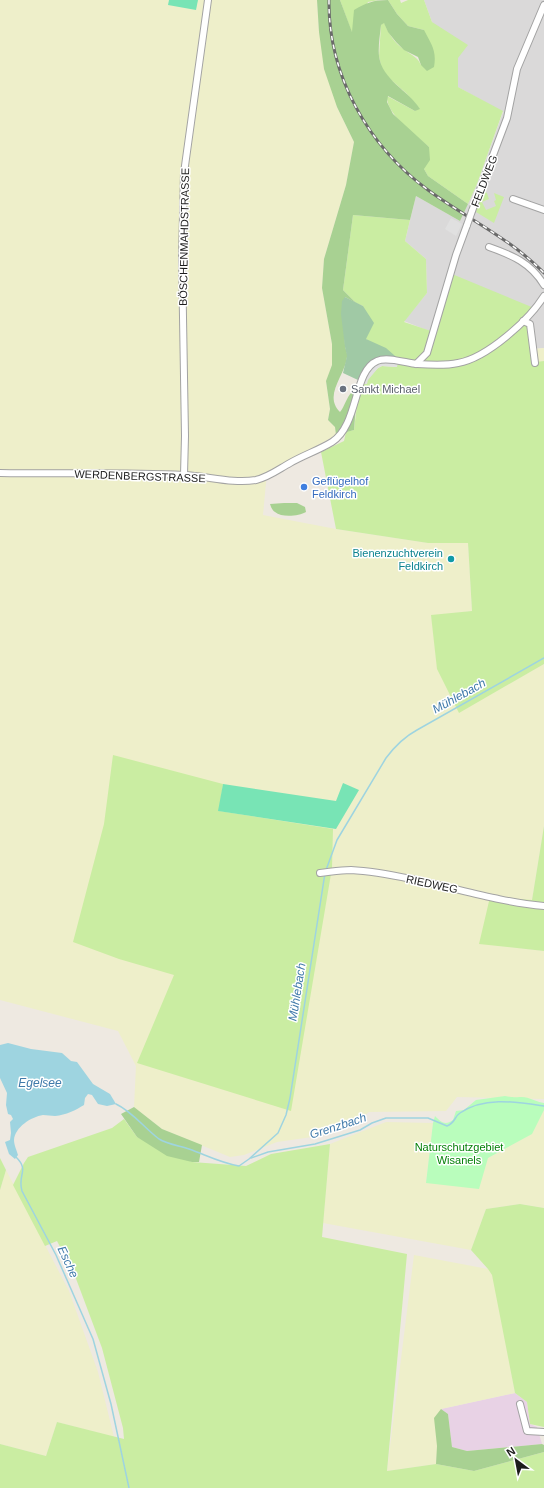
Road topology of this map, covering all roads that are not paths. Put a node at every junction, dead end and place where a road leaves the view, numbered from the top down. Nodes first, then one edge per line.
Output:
1 (208, 0) edge
2 (544, 5) edge
3 (513, 199) dead end
4 (544, 210) edge
5 (489, 247) dead end
6 (544, 285) edge
7 (544, 296) edge
8 (523, 321) junction
9 (424, 357) junction
10 (535, 363) dead end
11 (416, 364) junction
12 (430, 365) junction
13 (0, 473) edge
14 (184, 475) junction
15 (324, 873) dead end
16 (544, 906) edge
17 (520, 1404) dead end
18 (544, 1432) edge

1 - 14 street, BÖSCHENMAHDSTRASSE
2 - 9 street, FELDWEG, bridge
3 - 4 street
5 - 6 street
7 - 8 street
8 - 10 street
8 - 12 street
9 - 11 street, FELDWEG
9 - 12 street
11 - 12 street
11 - 14 street, WERDENBERGSTRASSE
13 - 14 street, WERDENBERGSTRASSE
15 - 16 street, RIEDWEG
17 - 18 street

